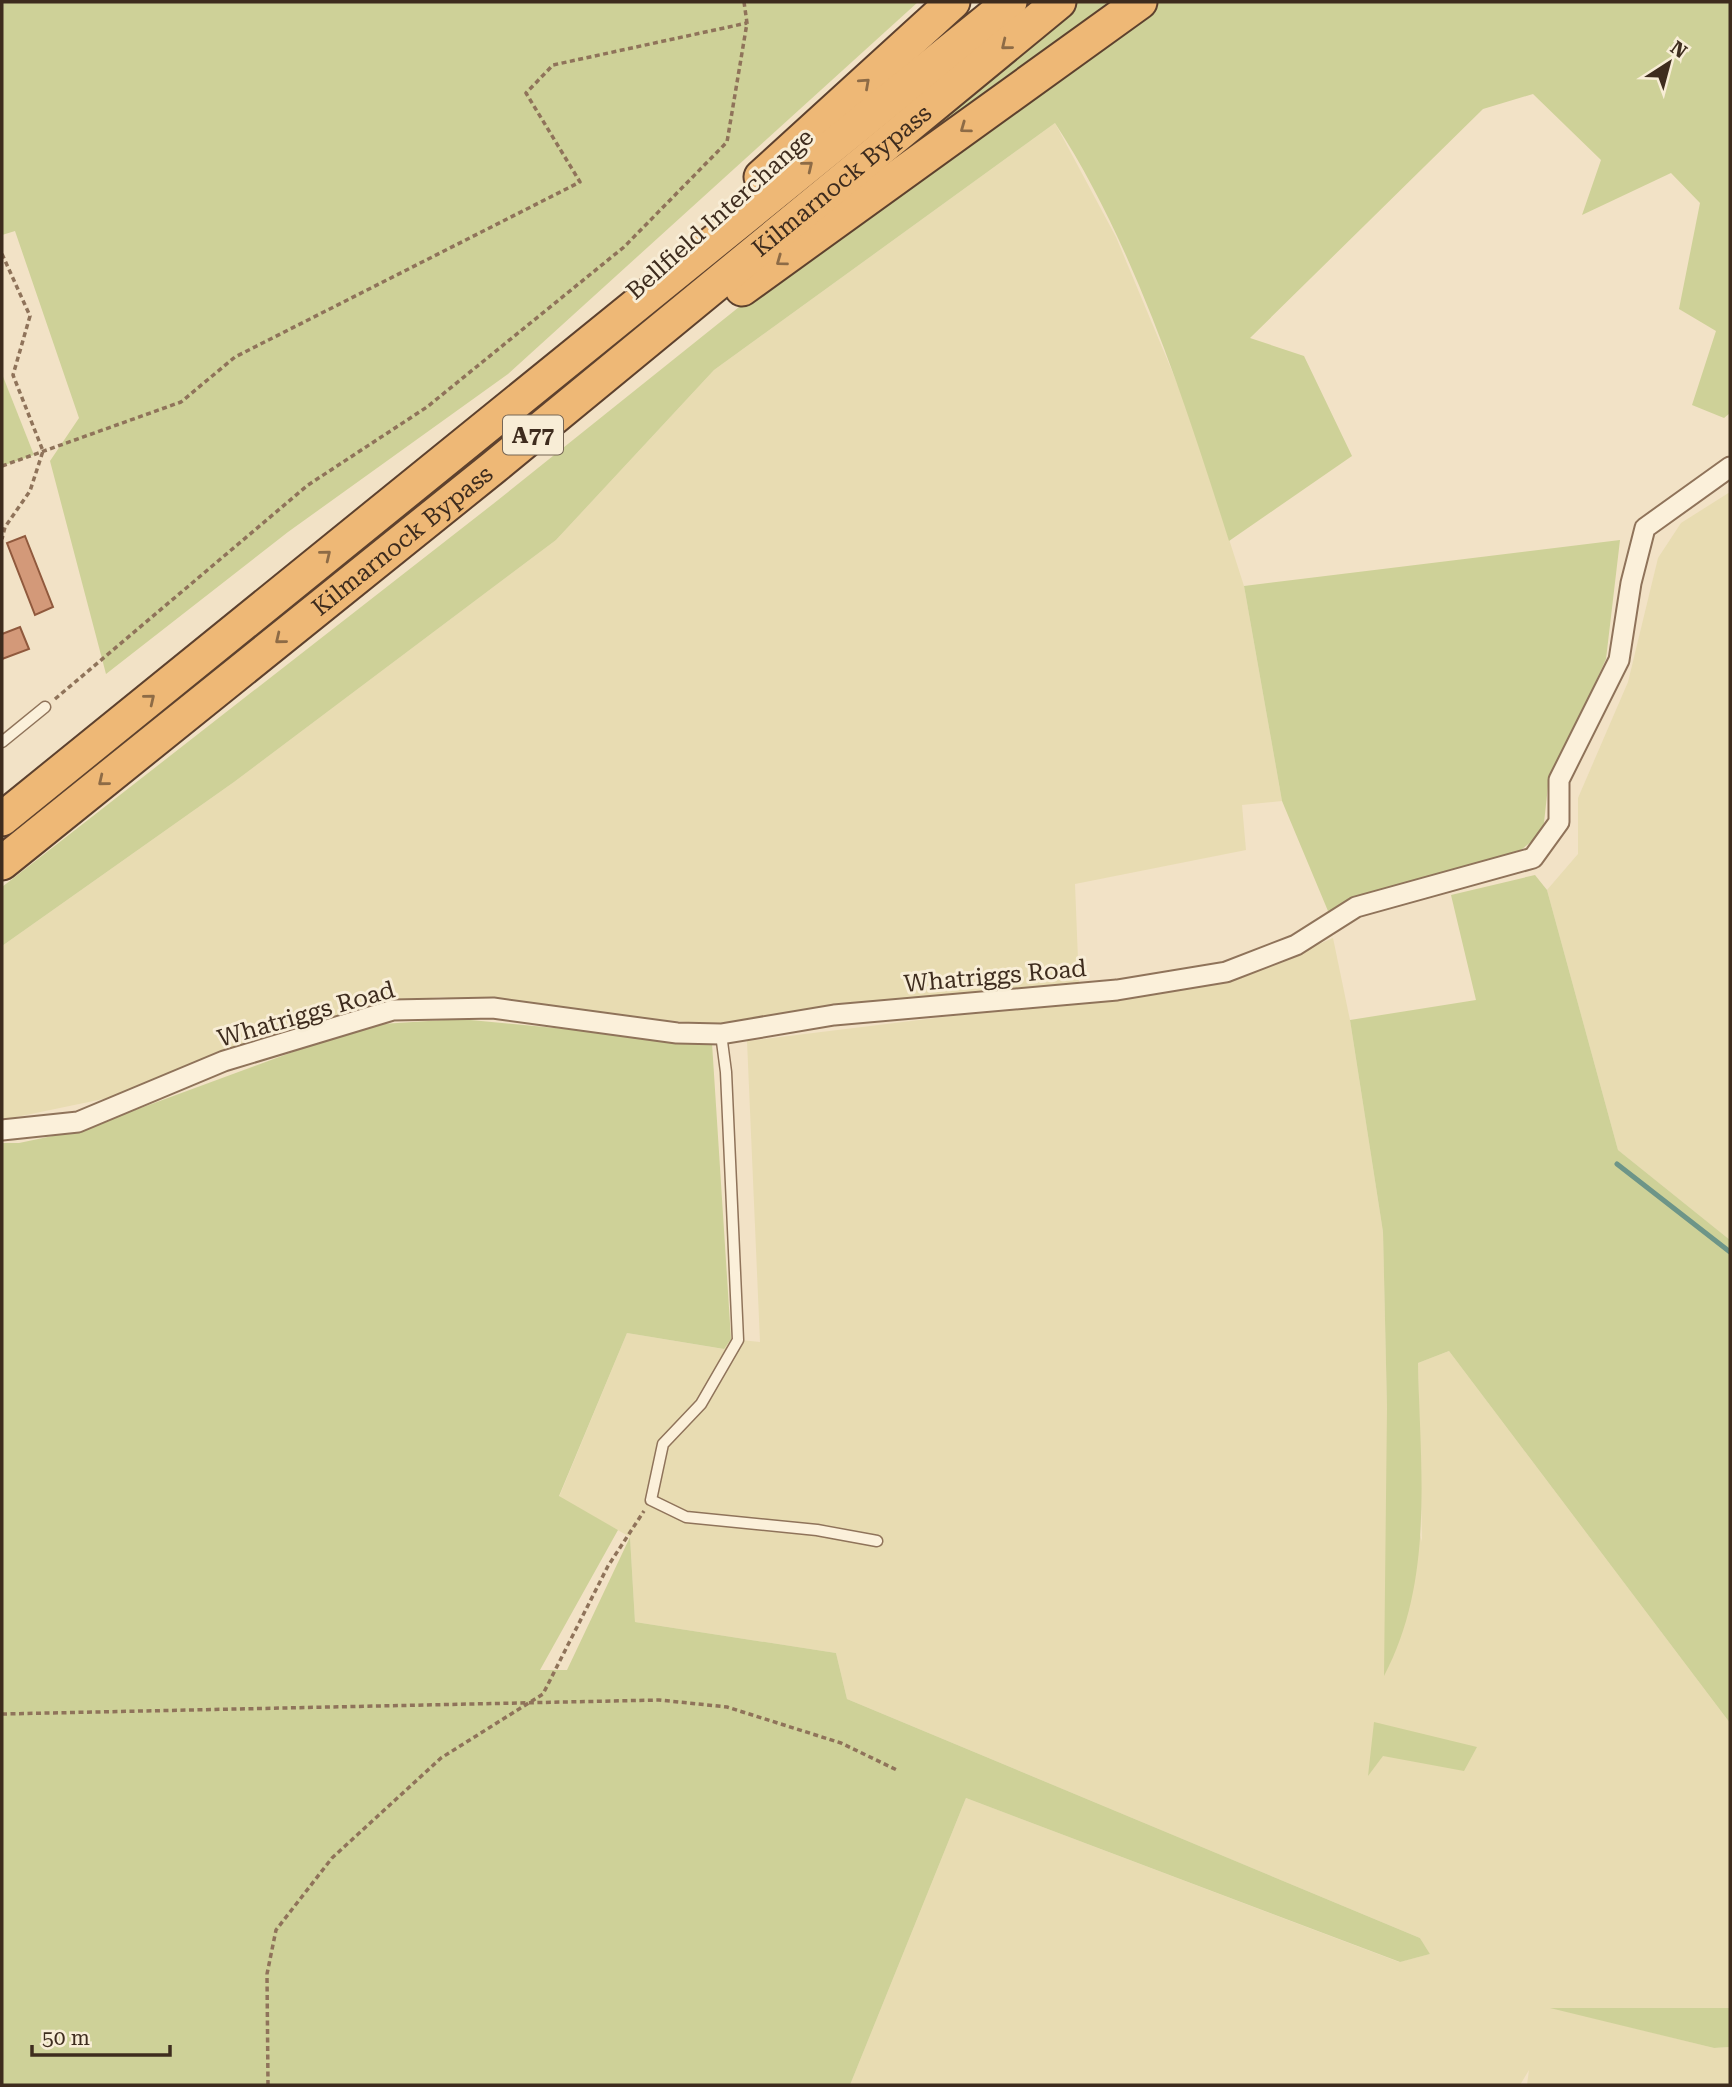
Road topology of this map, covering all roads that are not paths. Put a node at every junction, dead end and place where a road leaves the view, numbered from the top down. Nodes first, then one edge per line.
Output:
1 (953, 2) edge
2 (1010, 2) edge
3 (1059, 2) edge
4 (1140, 2) edge
5 (486, 424) junction
6 (494, 467) junction
7 (1730, 467) edge
8 (45, 708) road end
9 (2, 742) edge
10 (2, 820) edge
11 (2, 863) edge
12 (721, 1034) junction
13 (2, 1130) edge
14 (877, 1541) dead end

5 -> 1 highway, Bellfield Interchange / A77
5 -> 2 highway, Kilmarnock Bypass / A77
3 -> 6 highway, Kilmarnock Bypass / A77
4 -> 6 highway, A77
10 -> 5 highway, Kilmarnock Bypass / A77
6 -> 11 highway, Kilmarnock Bypass / A77
7 - 12 street, Whatriggs Road
8 - 9 lane
12 - 13 street, Whatriggs Road
12 - 14 lane

